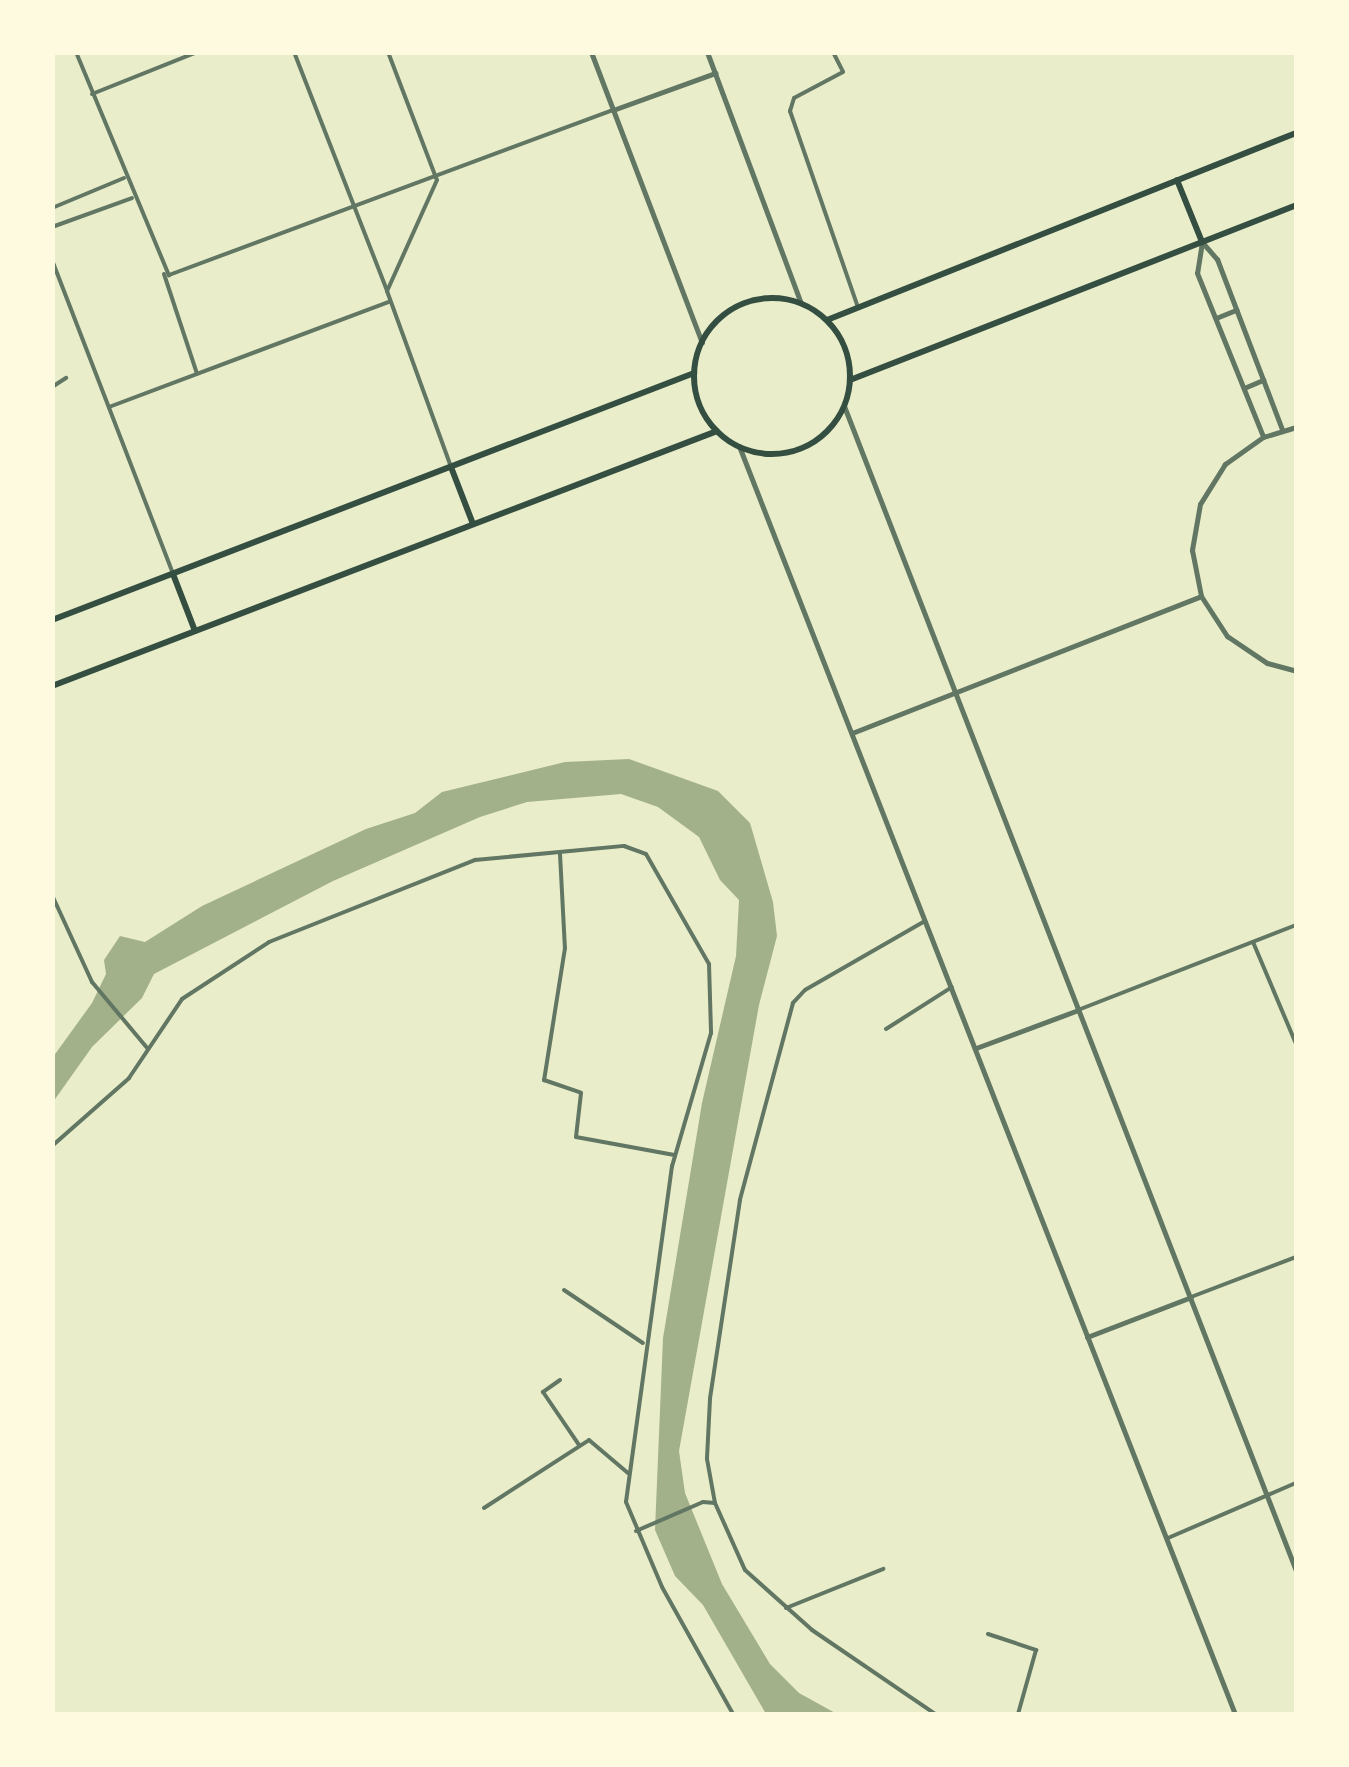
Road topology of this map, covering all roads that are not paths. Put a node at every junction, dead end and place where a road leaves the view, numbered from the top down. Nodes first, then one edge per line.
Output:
1 (76, 52) edge
2 (198, 52) edge
3 (294, 52) edge
4 (388, 52) edge
5 (591, 52) edge
6 (707, 52) edge
7 (833, 52) edge
8 (183, 55) edge
9 (715, 72) junction
10 (92, 94) junction
11 (613, 110) junction
12 (1296, 132) edge
13 (124, 178) junction
14 (437, 180) junction
15 (1177, 180) junction
16 (132, 198) junction
17 (1296, 205) edge
18 (52, 208) edge
19 (354, 210) junction
20 (52, 227) edge
21 (1202, 242) junction
22 (52, 260) edge
23 (163, 271) junction
24 (387, 290) junction
25 (389, 302) junction
26 (801, 303) junction
27 (858, 306) junction
28 (1236, 310) junction
29 (1216, 318) junction
30 (827, 320) junction
31 (702, 342) junction
32 (694, 373) junction
33 (196, 374) junction
34 (66, 378) dead end
35 (850, 380) junction
36 (1263, 380) junction
37 (52, 387) edge
38 (1244, 388) junction
39 (844, 406) junction
40 (109, 407) junction
41 (1296, 426) edge
42 (1282, 430) junction
43 (717, 431) junction
44 (1263, 436) junction
45 (740, 446) junction
46 (451, 467) junction
47 (473, 524) junction
48 (173, 574) junction
49 (1201, 596) junction
50 (52, 620) edge
51 (195, 631) junction
52 (1296, 671) edge
53 (52, 686) edge
54 (956, 692) junction
55 (852, 733) junction
56 (560, 853) junction
57 (52, 895) edge
58 (926, 921) junction
59 (1296, 925) edge
60 (1253, 942) junction
61 (952, 987) junction
62 (1078, 1010) junction
63 (886, 1029) dead end
64 (1296, 1044) edge
65 (976, 1048) junction
66 (148, 1049) junction
67 (52, 1146) edge
68 (674, 1155) junction
69 (1296, 1257) edge
70 (564, 1290) dead end
71 (1191, 1296) junction
72 (1087, 1337) junction
73 (644, 1343) junction
74 (560, 1380) dead end
75 (579, 1444) junction
76 (628, 1474) junction
77 (1296, 1483) edge
78 (1267, 1494) junction
79 (715, 1503) junction
80 (484, 1508) dead end
81 (636, 1531) junction
82 (1167, 1538) junction
83 (883, 1569) dead end
84 (1296, 1572) edge
85 (786, 1608) junction
86 (988, 1634) dead end
87 (733, 1714) edge
88 (936, 1714) edge
89 (1018, 1714) edge
90 (1235, 1714) edge

1 - 10 street
2 - 8 street
3 - 19 street
4 - 14 street
5 - 11 street
6 - 9 street
7 - 27 street
8 - 10 street
9 - 11 street
9 - 26 street
10 - 13 street
11 - 14 street
11 - 31 street
12 - 15 main road
13 - 16 street
13 - 18 street
14 - 19 street
14 - 24 street
15 - 21 main road
15 - 27 main road
16 - 20 street
16 - 23 street
17 - 21 main road
19 - 23 street
19 - 24 street
21 - 28 street
21 - 29 street
21 - 35 main road
22 - 40 street
23 - 33 street
24 - 25 street
25 - 33 street
25 - 46 street
26 - 30 main road
26 - 31 main road
27 - 30 main road
28 - 29 street
28 - 36 street
29 - 38 street
30 - 35 main road
31 - 32 main road
32 - 43 main road
32 - 46 main road
33 - 40 street
34 - 37 street
35 - 39 main road
36 - 38 street
36 - 42 street
38 - 44 street
39 - 45 main road
39 - 54 street
40 - 48 street
41 - 42 street
42 - 44 street
43 - 45 main road
43 - 47 main road
44 - 49 street
45 - 55 street
46 - 47 main road
46 - 48 main road
47 - 51 main road
48 - 50 main road
48 - 51 main road
49 - 52 street
49 - 54 street
51 - 53 main road
54 - 55 street
54 - 62 street
55 - 58 street
56 - 66 street
56 - 68 street
56 - 68 street
57 - 66 street
58 - 61 street
58 - 79 street
59 - 60 street
60 - 62 street
60 - 64 street
61 - 63 street
61 - 65 street
62 - 65 street
62 - 71 street
65 - 72 street
66 - 67 street
68 - 73 street
69 - 71 street
70 - 73 street
71 - 72 street
71 - 78 street
72 - 82 street
73 - 76 street
74 - 75 street
75 - 76 street
75 - 80 street
76 - 81 street
77 - 78 street
78 - 82 street
78 - 84 street
79 - 81 street
79 - 85 street
81 - 87 street
82 - 90 street
83 - 85 street
85 - 88 street
86 - 89 street

